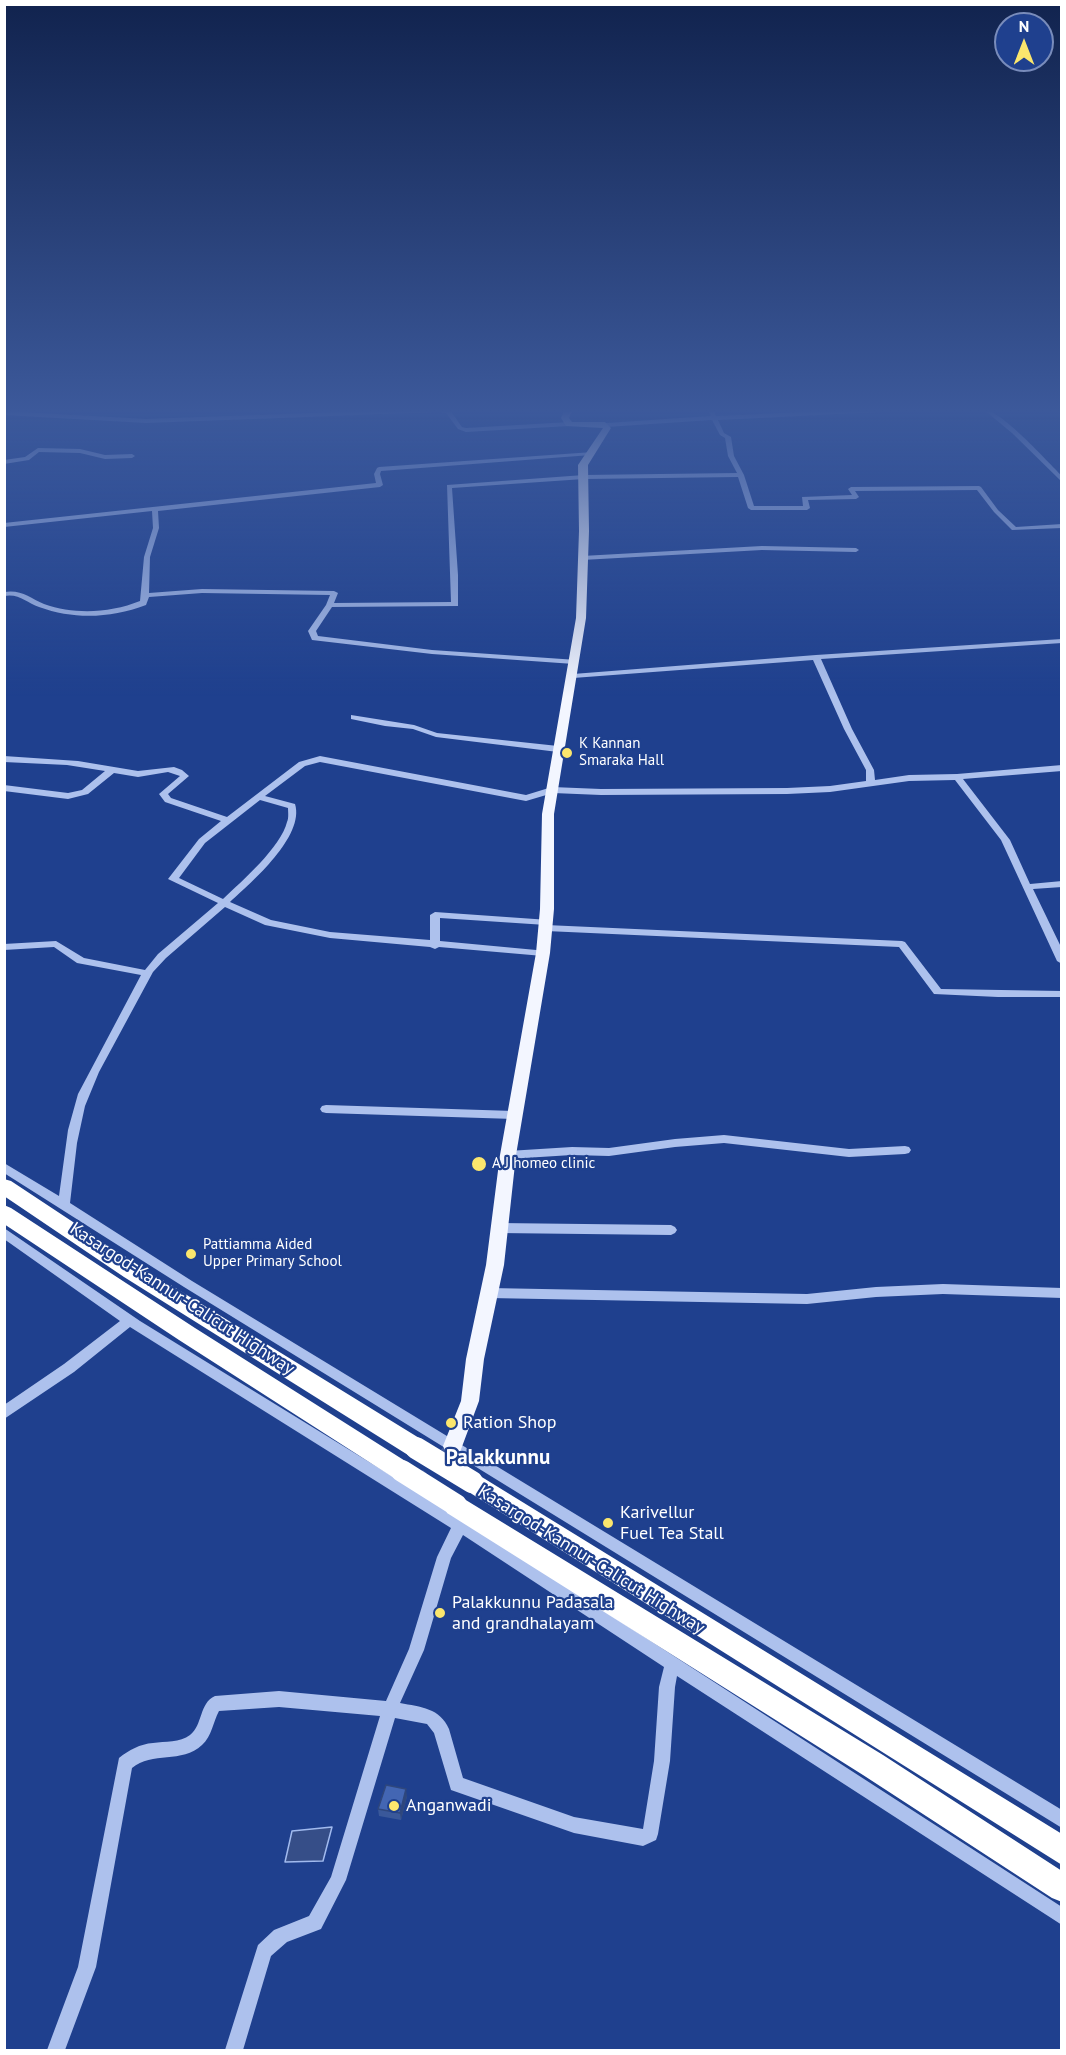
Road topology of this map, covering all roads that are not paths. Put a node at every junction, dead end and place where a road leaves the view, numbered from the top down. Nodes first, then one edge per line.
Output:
1 (193, 505) edge
2 (449, 505) edge
3 (583, 505) edge
4 (750, 505) edge
5 (806, 505) edge
6 (991, 505) edge
7 (155, 509) junction
8 (4, 525) edge
9 (1062, 526) edge
10 (856, 550) dead end
11 (582, 558) junction
12 (4, 594) edge
13 (146, 595) junction
14 (330, 605) junction
15 (1062, 641) edge
16 (816, 657) junction
17 (574, 669) junction
18 (354, 717) dead end
19 (558, 750) junction
20 (4, 759) edge
21 (1062, 768) edge
22 (112, 769) junction
23 (957, 777) junction
24 (871, 784) junction
25 (4, 788) edge
26 (552, 790) junction
27 (257, 797) junction
28 (228, 820) junction
29 (1062, 884) edge
30 (1028, 887) junction
31 (227, 902) junction
32 (546, 925) junction
33 (4, 946) edge
34 (435, 946) junction
35 (543, 953) junction
36 (1062, 961) edge
37 (146, 973) junction
38 (1062, 994) edge
39 (326, 1109) dead end
40 (514, 1115) junction
41 (905, 1150) dead end
42 (508, 1155) junction
43 (4, 1167) edge
44 (4, 1186) edge
45 (64, 1205) junction
46 (4, 1214) edge
47 (498, 1227) junction
48 (670, 1230) dead end
49 (4, 1232) edge
50 (489, 1293) junction
51 (1062, 1293) edge
52 (130, 1320) junction
53 (4, 1413) edge
54 (453, 1446) junction
55 (458, 1515) junction
56 (672, 1665) junction
57 (390, 1709) junction
58 (1062, 1820) edge
59 (1062, 1851) edge
60 (1062, 1888) edge
61 (1062, 1917) edge
62 (56, 2050) edge
63 (234, 2050) edge

1 - 7 street
2 - 14 street
3 - 11 main road
4 - 5 street
6 - 9 street
7 - 8 street
7 - 13 street
10 - 11 street
11 - 17 main road
12 - 13 street
13 - 14 street
14 - 17 street
15 - 16 street
16 - 17 street
16 - 24 street
17 - 19 main road
18 - 19 street
19 - 26 main road
20 - 22 street
21 - 23 street
22 - 25 street
22 - 28 street
23 - 24 street
23 - 30 street
24 - 26 street
26 - 27 street
26 - 32 main road
27 - 28 street
27 - 31 street
28 - 31 street
29 - 30 street
30 - 36 street
31 - 34 street
31 - 37 street
32 - 34 street
32 - 35 main road
32 - 38 street
33 - 37 street
34 - 35 street
35 - 40 main road
37 - 45 street
39 - 40 street
40 - 42 main road
41 - 42 street
42 - 47 main road
43 - 45 street
44 - 59 highway, Kasargod-Kannur-Calicut Highway, bridge
45 - 54 street
46 - 55 highway, Kasargod-Kannur-Calicut Highway, bridge
47 - 48 street
47 - 50 main road
49 - 52 street
50 - 51 street
50 - 54 main road
52 - 53 street
52 - 55 street
54 - 58 street
55 - 56 street
55 - 57 street
55 - 60 highway, Kasargod-Kannur-Calicut Highway
56 - 57 street
56 - 61 street
57 - 62 street
57 - 63 street

